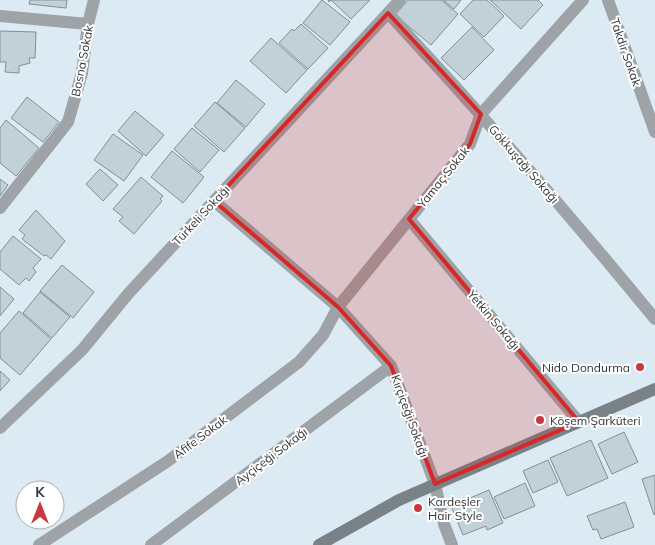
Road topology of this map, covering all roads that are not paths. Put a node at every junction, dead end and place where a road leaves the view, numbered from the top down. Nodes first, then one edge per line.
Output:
1 (94, 0) edge
2 (400, 0) edge
3 (583, 0) edge
4 (608, 0) edge
5 (388, 13) junction
6 (0, 16) edge
7 (88, 24) junction
8 (650, 101) edge
9 (482, 114) junction
10 (655, 132) edge
11 (214, 201) junction
12 (0, 208) edge
13 (409, 219) junction
14 (338, 307) junction
15 (655, 319) edge
16 (391, 366) junction
17 (655, 389) edge
18 (579, 422) junction
19 (0, 428) edge
20 (435, 484) junction
21 (39, 545) edge
22 (151, 545) edge
23 (319, 545) edge
24 (452, 545) edge

1 - 7 street, Bosna Sokak
2 - 5 street, Türkeli Sokağı
3 - 9 street, Yamaç Sokak
4 - 8 street, Takdir Sokak
5 - 9 street, Gökkuşağı Sokağı
5 - 11 street, Türkeli Sokağı
6 - 7 street
7 - 12 street, Bosna Sokak
8 - 10 street, Takdir Sokak
9 - 13 street, Yamaç Sokak
9 - 15 street, Gökkuşağı Sokağı
11 - 14 street, Kırçiçeği Sokağı
11 - 19 street, Türkeli Sokağı
13 - 14 street, Yamaç Sokak
13 - 18 street, Yetkin Sokağı
14 - 16 street, Kırçiçeği Sokağı
14 - 21 street, Afife Sokak
16 - 20 street, Kırçiçeği Sokağı
16 - 22 street, Ayçiçeği Sokağı
17 - 18 street
18 - 20 street
20 - 23 street
20 - 24 street, Kırçiçeği Sokağı

